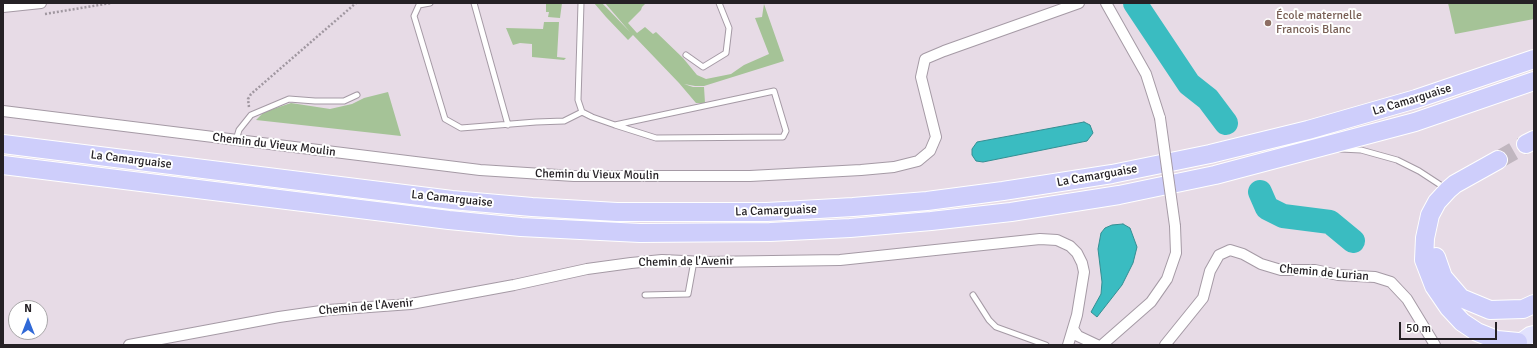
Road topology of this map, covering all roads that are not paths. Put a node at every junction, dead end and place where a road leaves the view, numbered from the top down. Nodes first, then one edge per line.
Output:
1 (41, 3) edge
2 (430, 3) edge
3 (474, 3) edge
4 (581, 3) edge
5 (719, 3) edge
6 (1079, 3) edge
7 (1106, 3) edge
8 (3, 7) edge
9 (686, 55) dead end
10 (1534, 60) edge
11 (1534, 81) edge
12 (357, 95) dead end
13 (3, 111) edge
14 (582, 112) junction
15 (508, 125) junction
16 (615, 125) junction
17 (236, 141) junction
18 (3, 144) edge
19 (1318, 149) junction
20 (1498, 160) tunnel mouth
21 (3, 165) edge
22 (1448, 190) junction
23 (1430, 215) junction
24 (694, 261) junction
25 (646, 295) dead end
26 (973, 295) dead end
27 (1534, 304) edge
28 (1073, 329) junction
29 (1534, 334) edge
30 (1517, 344) edge
31 (129, 345) edge
32 (1046, 345) edge
33 (1068, 345) edge
34 (1096, 345) edge
35 (1102, 345) edge
36 (1165, 345) edge
37 (1435, 345) edge

1 - 8 street
2 - 15 lane
3 - 15 lane
4 - 14 lane
5 - 9 lane
6 - 17 street, Chemin du Vieux Moulin
7 - 35 street, bridge
10 - 18 highway, La Camarguaise
11 - 19 highway, La Camarguaise
12 - 17 lane
13 - 17 street, Chemin du Vieux Moulin
14 - 15 lane
14 - 16 lane
16 - 16 lane
19 - 21 highway, La Camarguaise
19 - 22 lane
20 - 22 highway
22 - 23 highway
23 - 27 highway
23 - 30 highway
24 - 25 lane
24 - 28 street, Chemin de l'Avenir
24 - 31 street, Chemin de l'Avenir
26 - 32 lane
28 - 33 street, Chemin de l'Avenir
28 - 34 street
29 - 30 main road
36 - 37 street, Chemin de Lurian

